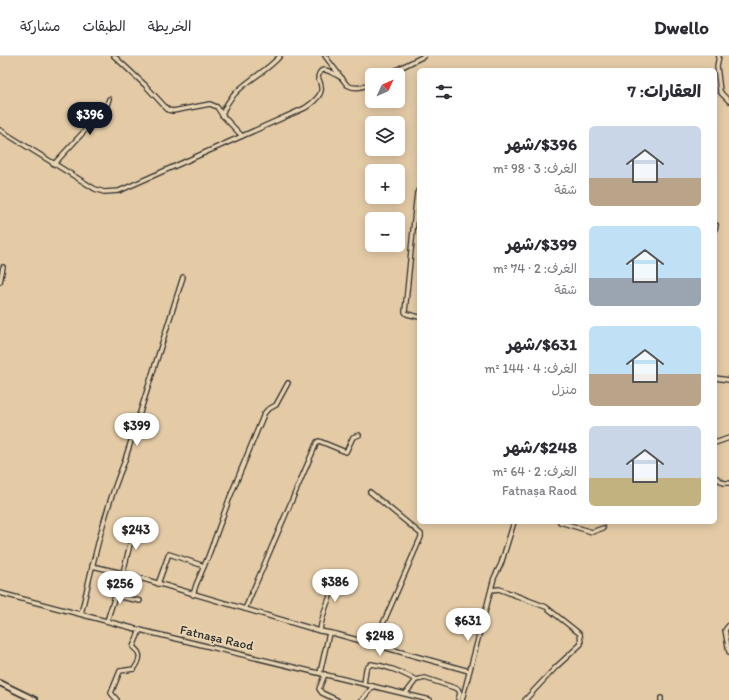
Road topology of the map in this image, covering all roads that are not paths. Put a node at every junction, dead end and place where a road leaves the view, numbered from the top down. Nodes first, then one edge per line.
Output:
1 (114, 56) edge
2 (280, 56) edge
3 (325, 56) edge
4 (424, 56) edge
5 (719, 56) edge
6 (398, 68) edge
7 (342, 78) junction
8 (365, 86) edge
9 (108, 99) dead end
10 (729, 101) edge
11 (222, 115) junction
12 (0, 130) edge
13 (242, 136) junction
14 (54, 164) junction
15 (417, 193) edge
16 (3, 267) dead end
17 (183, 277) dead end
18 (0, 282) edge
19 (417, 316) edge
20 (717, 378) edge
21 (729, 380) edge
22 (288, 382) dead end
23 (359, 435) dead end
24 (729, 438) edge
25 (717, 442) edge
26 (717, 478) edge
27 (729, 483) edge
28 (370, 492) dead end
29 (135, 524) dead end
30 (513, 524) edge
31 (566, 524) edge
32 (603, 528) dead end
33 (92, 566) junction
34 (204, 566) junction
35 (122, 573) junction
36 (338, 573) dead end
37 (158, 584) junction
38 (491, 590) junction
39 (0, 593) edge
40 (193, 595) junction
41 (140, 601) dead end
42 (245, 609) junction
43 (81, 614) junction
44 (108, 621) junction
45 (729, 625) edge
46 (140, 630) junction
47 (320, 631) junction
48 (330, 633) junction
49 (374, 644) junction
50 (729, 652) edge
51 (469, 670) junction
52 (320, 673) junction
53 (325, 674) junction
54 (416, 680) junction
55 (0, 682) edge
56 (364, 684) junction
57 (373, 686) junction
58 (406, 694) junction
59 (25, 698) edge
60 (415, 698) edge
61 (35, 700) edge
62 (117, 700) edge
63 (337, 700) edge
64 (362, 700) edge
65 (430, 700) edge
66 (458, 700) edge
67 (462, 700) edge
68 (525, 700) edge

1 - 11 street
2 - 11 street
3 - 7 street
4 - 6 street
5 - 10 street
7 - 8 street
7 - 13 street
9 - 14 street
11 - 13 street
12 - 14 street
13 - 14 street
15 - 19 street
16 - 18 street
17 - 33 street
20 - 21 street
22 - 34 street
23 - 42 street
24 - 25 street
26 - 27 street
28 - 49 street
29 - 35 street
30 - 38 street
31 - 32 street
33 - 35 street
33 - 43 street
34 - 37 street
34 - 40 street
35 - 37 street
36 - 47 street
37 - 40 street
38 - 51 street
38 - 68 street
39 - 43 street, Fatnaṣa Raod
40 - 42 street
41 - 44 street
42 - 47 street
43 - 44 street, Fatnaṣa Raod
44 - 46 street, Fatnaṣa Raod
45 - 50 street
46 - 52 street, Fatnaṣa Raod
46 - 62 street
47 - 48 street
48 - 49 street
48 - 52 street
49 - 51 street
51 - 67 street
52 - 53 street, Fatnaṣa Raod
53 - 56 street, Fatnaṣa Raod
53 - 63 street
54 - 56 street
54 - 58 street
54 - 66 street
55 - 59 street
56 - 57 street, Fatnaṣa Raod
57 - 58 street, Fatnaṣa Raod
57 - 64 street
58 - 60 street, Fatnaṣa Raod
59 - 61 street
60 - 65 street, Fatnaṣa Raod

